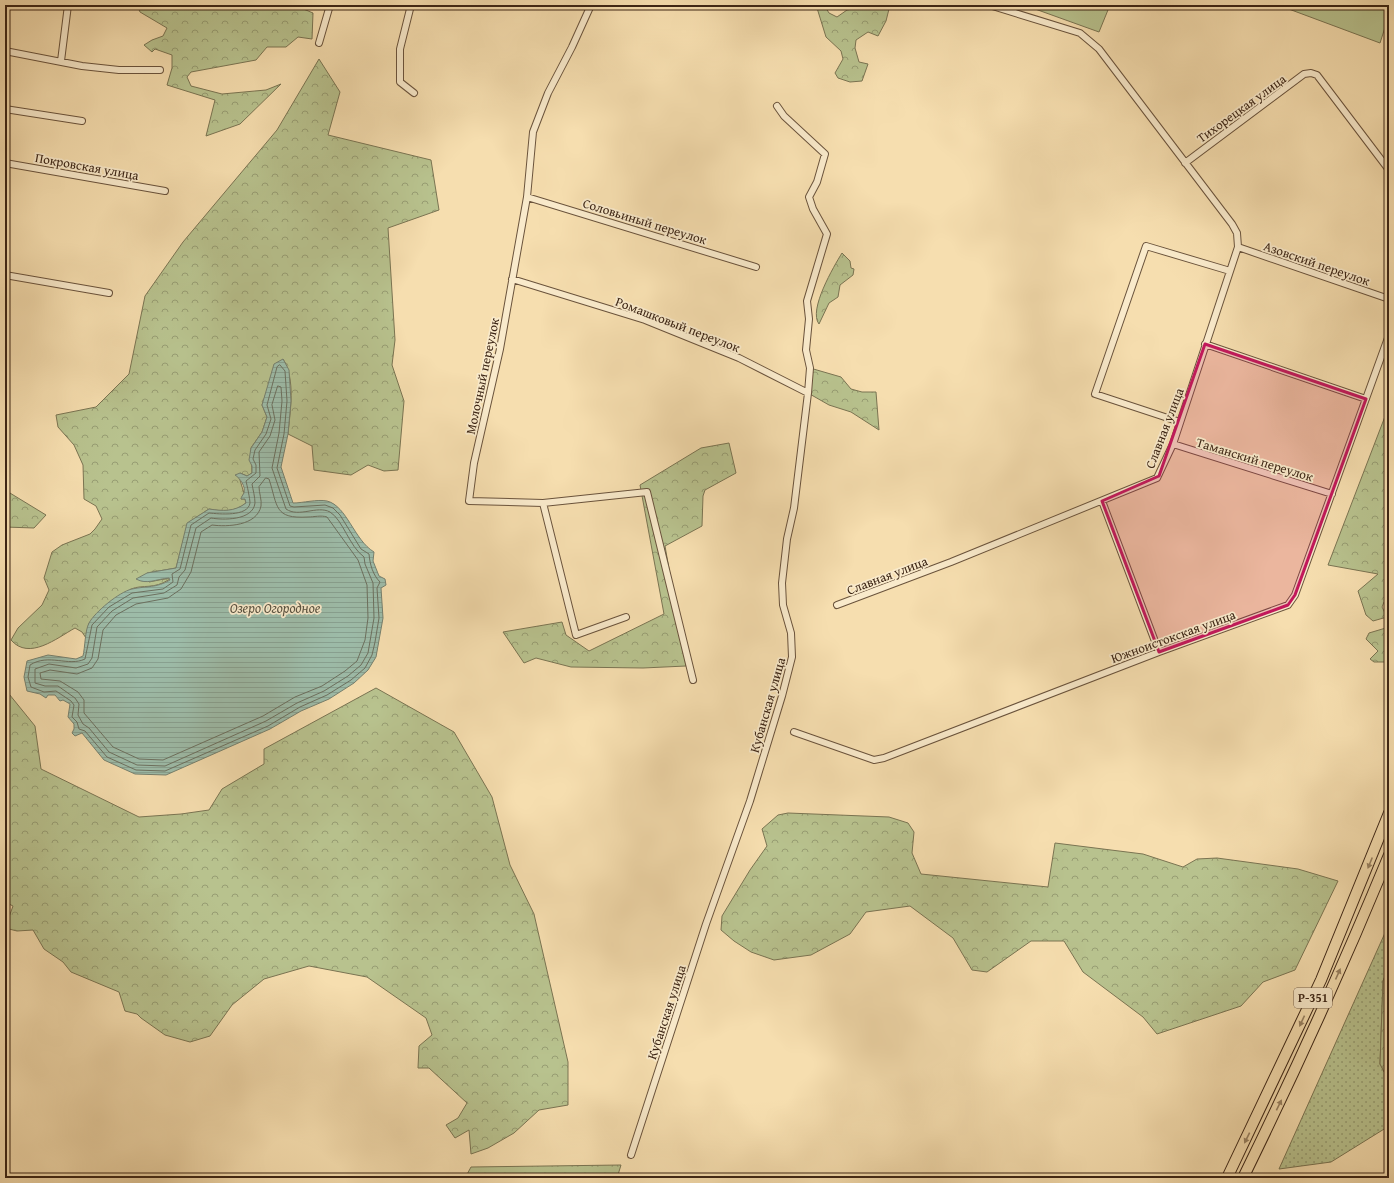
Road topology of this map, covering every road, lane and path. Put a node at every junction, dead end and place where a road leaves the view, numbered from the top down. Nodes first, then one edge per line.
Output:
1 (68, 5) edge
2 (330, 5) edge
3 (411, 5) edge
4 (591, 5) edge
5 (989, 5) edge
6 (319, 43) dead end
7 (5, 51) edge
8 (61, 61) junction
9 (160, 70) dead end
10 (414, 93) dead end
11 (777, 106) dead end
12 (5, 109) edge
13 (82, 120) dead end
14 (5, 163) edge
15 (1184, 163) junction
16 (1389, 170) edge
17 (165, 191) dead end
18 (527, 197) junction
19 (1238, 247) junction
20 (756, 267) dead end
21 (1230, 271) junction
22 (5, 275) edge
23 (512, 279) junction
24 (109, 293) dead end
25 (1389, 299) edge
26 (1389, 335) edge
27 (1205, 344) junction
28 (808, 393) junction
29 (1366, 399) junction
30 (1180, 422) junction
31 (1172, 444) junction
32 (1332, 494) junction
33 (1102, 501) junction
34 (543, 503) junction
35 (837, 605) dead end
36 (626, 616) dead end
37 (1159, 652) junction
38 (693, 680) dead end
39 (794, 732) dead end
40 (1389, 813) edge
41 (1389, 855) edge
42 (631, 1156) dead end
43 (1227, 1178) edge
44 (1243, 1178) edge

1 - 8 street
2 - 6 street
3 - 10 street
4 - 18 street, Молочный переулок
5 - 15 street, Славная улица
7 - 8 street
8 - 9 street
11 - 28 street, Кубанская улица
12 - 13 street
14 - 17 street, Покровская улица
15 - 16 street, Тихорецкая улица
15 - 19 street, Славная улица
18 - 20 street, Соловьиный переулок
18 - 23 street, Молочный переулок
19 - 21 street, Славная улица
19 - 25 street, Азовский переулок
21 - 27 street, Славная улица
21 - 30 street
22 - 24 street
23 - 28 street, Ромашковый переулок
23 - 34 street, Молочный переулок
26 - 29 street, Южноистокская улица
27 - 29 street
27 - 30 street, Славная улица
28 - 42 street, Кубанская улица
29 - 32 street, Южноистокская улица
30 - 31 street, Славная улица
31 - 32 street, Таманский переулок
31 - 33 street, Славная улица
32 - 37 street, Южноистокская улица
33 - 35 street, Славная улица
33 - 37 street
34 - 36 street
34 - 38 street
37 - 39 street, Южноистокская улица
40 -> 43 highway, Р-351
44 -> 41 highway, Р-351

